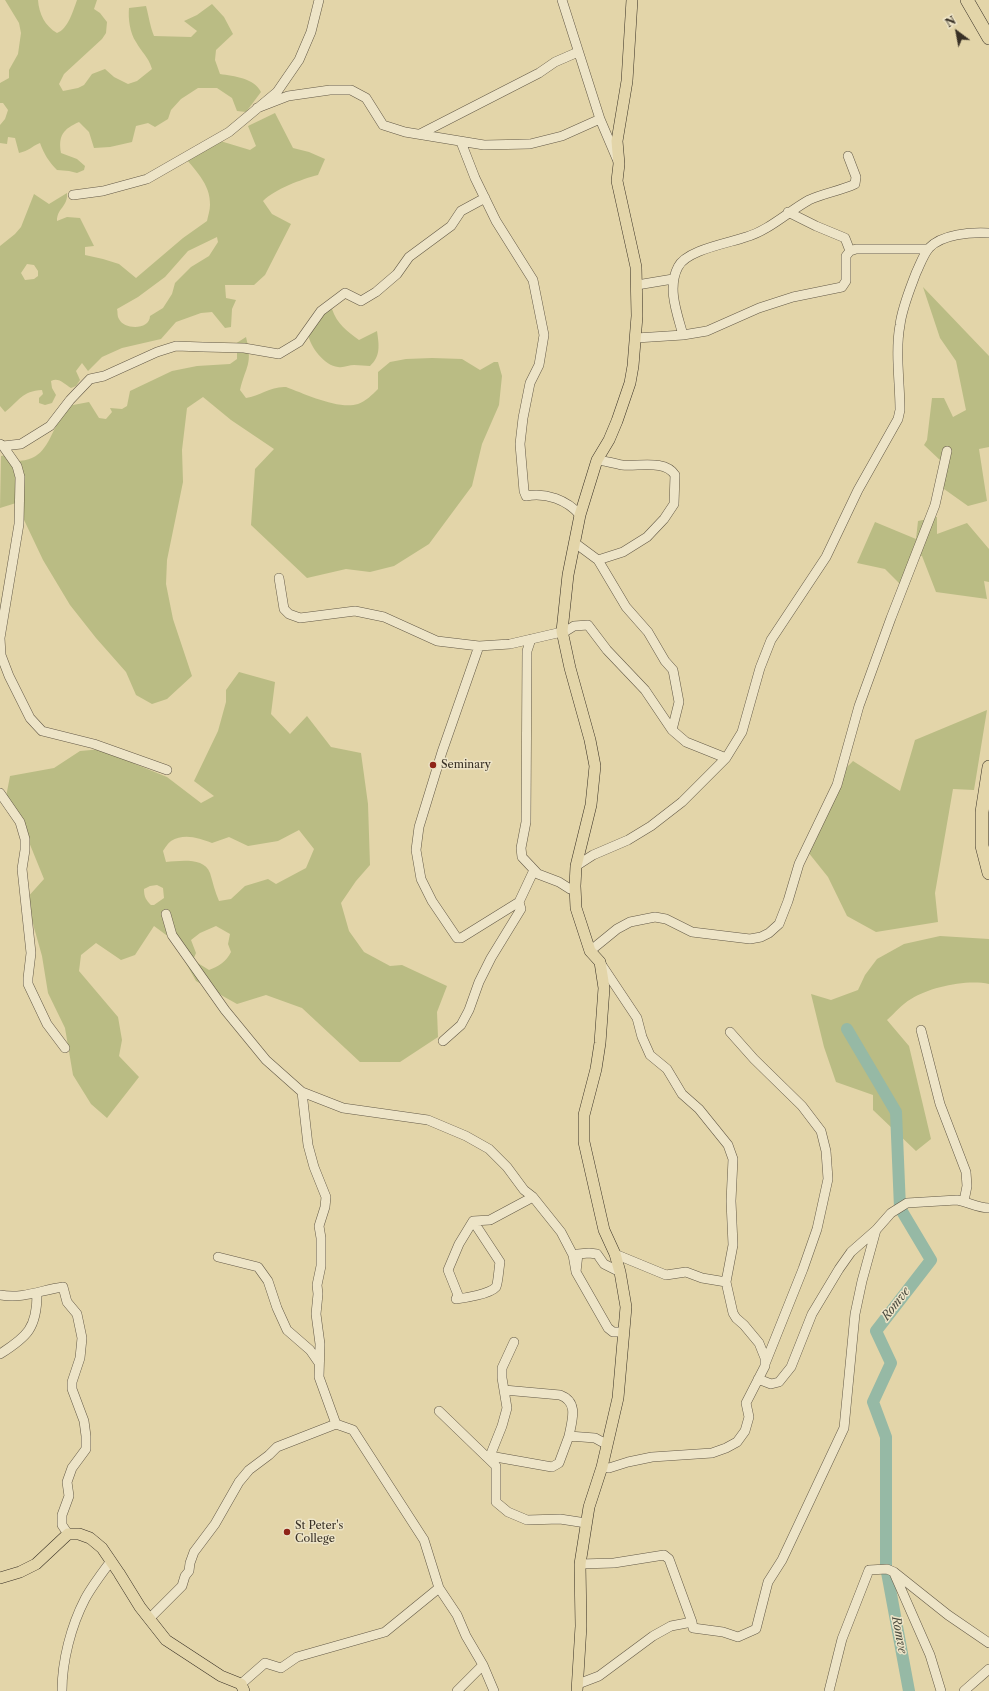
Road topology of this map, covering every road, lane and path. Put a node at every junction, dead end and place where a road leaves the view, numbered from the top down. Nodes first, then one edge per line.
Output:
1 (319, 0) edge
2 (562, 0) edge
3 (632, 0) edge
4 (967, 0) edge
5 (989, 38) edge
6 (578, 52) junction
7 (257, 108) junction
8 (600, 119) junction
9 (420, 134) junction
10 (461, 142) junction
11 (848, 156) dead end
12 (619, 164) junction
13 (73, 195) dead end
14 (485, 198) junction
15 (788, 212) junction
16 (989, 233) edge
17 (928, 249) junction
18 (850, 251) junction
19 (673, 279) junction
20 (637, 285) junction
21 (683, 335) junction
22 (636, 338) junction
23 (1, 445) edge
24 (947, 451) dead end
25 (597, 460) junction
26 (580, 515) junction
27 (575, 543) junction
28 (598, 560) junction
29 (279, 578) dead end
30 (562, 631) junction
31 (531, 639) junction
32 (479, 646) junction
33 (672, 730) junction
34 (726, 758) junction
35 (989, 767) edge
36 (167, 770) dead end
37 (0, 793) edge
38 (576, 866) junction
39 (534, 870) junction
40 (989, 873) edge
41 (575, 886) junction
42 (519, 902) junction
43 (166, 914) dead end
44 (590, 952) junction
45 (600, 962) junction
46 (921, 1030) dead end
47 (730, 1032) dead end
48 (443, 1041) dead end
49 (65, 1048) dead end
50 (302, 1092) junction
51 (533, 1197) junction
52 (964, 1201) junction
53 (989, 1208) edge
54 (473, 1221) junction
55 (876, 1230) junction
56 (615, 1254) junction
57 (218, 1257) dead end
58 (576, 1272) junction
59 (620, 1272) junction
60 (726, 1282) junction
61 (37, 1294) junction
62 (0, 1295) edge
63 (623, 1332) junction
64 (514, 1342) dead end
65 (0, 1354) edge
66 (319, 1363) junction
67 (765, 1366) junction
68 (758, 1379) junction
69 (504, 1390) junction
70 (438, 1411) dead end
71 (336, 1424) junction
72 (569, 1436) junction
73 (606, 1444) junction
74 (490, 1456) junction
75 (496, 1466) junction
76 (602, 1467) junction
77 (586, 1523) junction
78 (68, 1534) junction
79 (111, 1561) junction
80 (580, 1564) junction
81 (894, 1572) junction
82 (0, 1578) edge
83 (439, 1588) junction
84 (149, 1619) junction
85 (692, 1622) junction
86 (989, 1643) edge
87 (484, 1665) junction
88 (989, 1669) edge
89 (577, 1687) edge
90 (242, 1688) edge
91 (62, 1691) edge
92 (457, 1691) edge
93 (494, 1691) edge
94 (829, 1691) edge
95 (941, 1691) edge
96 (964, 1691) edge

1 - 7 street
2 - 6 street
3 - 12 main road
4 - 5 highway
6 - 8 street
6 - 9 street
7 - 9 street
7 - 13 street
8 - 10 street
8 - 12 street
9 - 10 street
10 - 14 street
11 - 15 street
12 - 20 main road
14 - 23 street
14 - 26 street
15 - 18 street
15 - 19 street
16 - 17 street
17 - 18 street
17 - 34 street
18 - 21 street
19 - 20 street
19 - 21 street
20 - 22 main road
21 - 22 street
22 - 25 main road
23 - 36 street
24 - 44 street
25 - 26 main road
25 - 28 street
26 - 27 main road
27 - 28 street
27 - 30 main road
28 - 33 street
29 - 32 street
30 - 31 street
30 - 33 street
30 - 38 main road
31 - 32 street
31 - 39 street
32 - 42 street
33 - 34 street
34 - 38 street
35 - 40 highway
37 - 49 street
38 - 41 main road
39 - 41 street
39 - 42 street
41 - 44 main road
42 - 48 street
43 - 50 street
44 - 45 main road
45 - 56 main road
45 - 60 street
46 - 52 street
47 - 67 street
50 - 51 street
50 - 66 street
51 - 54 street
51 - 58 street
52 - 53 street
52 - 55 street
54 - 54 street
55 - 68 street
55 - 85 street
56 - 59 main road
56 - 60 street
57 - 66 street
58 - 59 street
58 - 63 street
59 - 63 main road
60 - 67 street
61 - 62 street
61 - 65 street
61 - 78 street
63 - 73 main road
64 - 69 street
66 - 71 street
67 - 68 street
68 - 76 street
69 - 72 street
69 - 74 street
70 - 75 street
71 - 83 street
71 - 84 street
72 - 73 street
72 - 74 street
73 - 76 main road
74 - 75 street
75 - 77 street
76 - 77 main road
77 - 80 main road
78 - 79 main road
78 - 82 main road
79 - 84 main road
79 - 91 street
80 - 85 street
80 - 89 main road
81 - 86 street
81 - 94 street
81 - 95 street
83 - 87 street
83 - 90 street
84 - 90 main road
85 - 89 street
87 - 92 street
87 - 93 street
88 - 96 street

